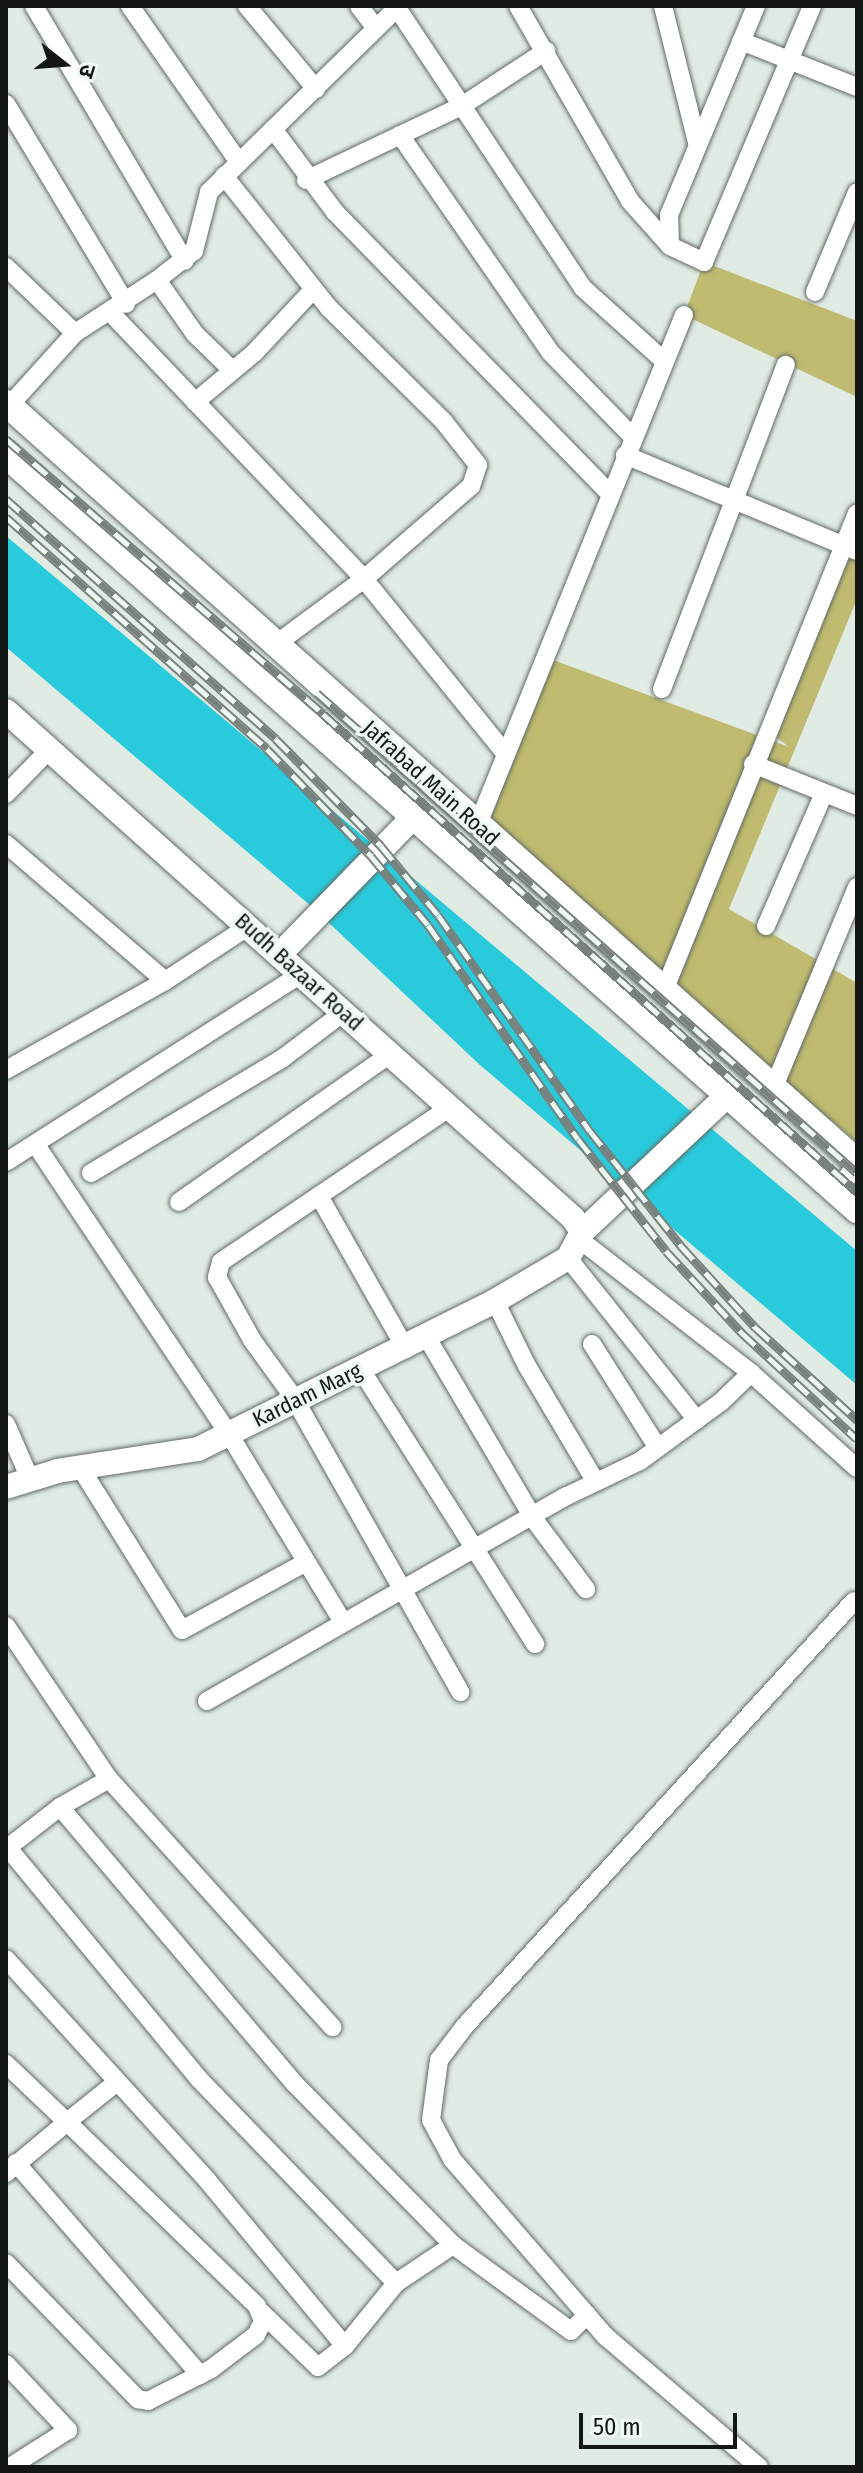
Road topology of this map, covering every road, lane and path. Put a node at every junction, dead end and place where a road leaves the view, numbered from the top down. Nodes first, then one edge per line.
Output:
1 (34, 6) edge
2 (130, 6) edge
3 (247, 6) edge
4 (359, 6) edge
5 (518, 6) edge
6 (663, 6) edge
7 (756, 6) edge
8 (812, 6) edge
9 (398, 7) edge
10 (375, 27) junction
11 (741, 41) junction
12 (546, 51) junction
13 (790, 61) junction
14 (857, 87) edge
15 (316, 89) junction
16 (6, 104) edge
17 (460, 107) junction
18 (273, 129) junction
19 (400, 135) junction
20 (697, 142) junction
21 (239, 162) junction
22 (224, 176) junction
23 (306, 180) junction
24 (857, 192) edge
25 (670, 246) junction
26 (185, 261) junction
27 (6, 267) edge
28 (157, 280) junction
29 (313, 290) junction
30 (815, 292) dead end
31 (118, 309) junction
32 (684, 315) dead end
33 (75, 333) junction
34 (664, 361) junction
35 (786, 365) dead end
36 (232, 370) junction
37 (195, 402) junction
38 (8, 404) edge
39 (633, 437) junction
40 (6, 455) edge
41 (625, 455) junction
42 (610, 494) junction
43 (735, 502) junction
44 (857, 513) edge
45 (850, 548) edge
46 (364, 579) junction
47 (276, 644) junction
48 (662, 689) dead end
49 (6, 711) edge
50 (49, 750) junction
51 (505, 753) junction
52 (753, 764) junction
53 (824, 793) junction
54 (6, 794) edge
55 (857, 806) edge
56 (413, 817) junction
57 (478, 824) junction
58 (6, 844) edge
59 (857, 887) edge
60 (249, 926) junction
61 (766, 926) dead end
62 (279, 955) junction
63 (299, 975) junction
64 (165, 981) junction
65 (664, 991) junction
66 (344, 1012) junction
67 (389, 1055) junction
68 (6, 1070) edge
69 (773, 1089) junction
70 (727, 1096) junction
71 (449, 1108) junction
72 (36, 1145) junction
73 (6, 1162) edge
74 (857, 1162) edge
75 (91, 1173) dead end
76 (837, 1192) junction
77 (319, 1196) junction
78 (179, 1202) dead end
79 (857, 1210) edge
80 (576, 1243) junction
81 (495, 1301) junction
82 (416, 1343) junction
83 (592, 1344) dead end
84 (360, 1368) junction
85 (751, 1373) junction
86 (294, 1398) junction
87 (697, 1420) junction
88 (6, 1424) edge
89 (229, 1434) junction
90 (658, 1448) junction
91 (80, 1467) junction
92 (857, 1468) edge
93 (30, 1479) junction
94 (596, 1482) junction
95 (6, 1487) edge
96 (533, 1518) junction
97 (473, 1552) junction
98 (306, 1562) junction
99 (405, 1589) junction
100 (586, 1589) dead end
101 (854, 1601) dead end
102 (343, 1622) junction
103 (6, 1626) edge
104 (535, 1644) dead end
105 (460, 1692) dead end
106 (207, 1701) dead end
107 (109, 1779) junction
108 (60, 1807) junction
109 (7, 1849) edge
110 (6, 1959) edge
111 (332, 2027) dead end
112 (6, 2064) edge
113 (117, 2082) junction
114 (67, 2122) junction
115 (11, 2168) edge
116 (453, 2245) junction
117 (6, 2263) edge
118 (396, 2283) junction
119 (261, 2312) junction
120 (587, 2315) junction
121 (345, 2346) junction
122 (6, 2364) edge
123 (200, 2375) junction
124 (10, 2467) edge
125 (759, 2467) edge

1 - 26 street
2 - 21 street
3 - 15 street
4 - 10 street
5 - 12 street
6 - 20 street
7 - 11 street
8 - 13 street
9 - 10 street
9 - 17 street
10 - 15 street
11 - 13 street
11 - 20 street
12 - 17 street
12 - 25 street
13 - 14 street
13 - 25 street
15 - 18 street
16 - 31 street
17 - 19 street
17 - 34 street
18 - 21 street
18 - 23 street
19 - 23 street
19 - 39 street
20 - 25 street
21 - 22 street
22 - 26 street
22 - 29 street
23 - 42 street
24 - 30 street
26 - 28 street
27 - 33 street
28 - 31 street
28 - 36 street
29 - 36 street
29 - 46 street
31 - 33 street
31 - 37 street
32 - 34 street
33 - 38 street
34 - 39 street
35 - 43 street
36 - 37 street
37 - 46 street
38 - 47 main road, Jafrabad Main Road
39 - 41 street
40 - 56 main road, Jafrabad Main Road
41 - 42 street
41 - 43 street
42 - 51 street
43 - 45 street
43 - 48 street
44 - 45 street
45 - 52 street
46 - 47 street
46 - 51 street
47 - 57 main road, Jafrabad Main Road
49 - 50 street, Budh Bazaar Road
50 - 54 street
50 - 60 street, Budh Bazaar Road
51 - 57 street
52 - 53 street
52 - 65 street
53 - 55 street
53 - 61 street
56 - 62 street
56 - 70 main road, Jafrabad Main Road
57 - 65 main road, Jafrabad Main Road
58 - 64 street
59 - 69 street
60 - 62 street, Budh Bazaar Road
60 - 64 street
62 - 63 street, Budh Bazaar Road
63 - 66 street, Budh Bazaar Road
63 - 72 street
64 - 68 street
65 - 69 main road, Jafrabad Main Road
66 - 67 street, Budh Bazaar Road
66 - 75 street
67 - 71 street, Budh Bazaar Road
67 - 78 street
69 - 74 main road, Jafrabad Main Road
70 - 76 main road, Jafrabad Main Road
70 - 80 street, Kardam Marg
71 - 77 street
71 - 80 street, Budh Bazaar Road
72 - 73 street
72 - 89 street
74 - 76 street
76 - 79 main road, Jafrabad Main Road
77 - 82 street
77 - 86 street
80 - 81 street, Kardam Marg
80 - 85 street
80 - 87 street
81 - 82 street, Kardam Marg
81 - 94 street
82 - 84 street, Kardam Marg
82 - 96 street
83 - 90 street
84 - 86 street, Kardam Marg
84 - 97 street
85 - 87 street
85 - 92 street
86 - 89 street, Kardam Marg
86 - 99 street
87 - 90 street
88 - 93 street
89 - 91 street, Kardam Marg
89 - 98 street
90 - 94 street
91 - 93 street, Kardam Marg
91 - 98 street
93 - 95 street, Kardam Marg
94 - 96 street
96 - 97 street
96 - 100 street
97 - 99 street
97 - 104 street
98 - 102 street
99 - 102 street
99 - 105 street
101 - 120 street
102 - 106 street
103 - 107 street
107 - 108 street
107 - 111 street
108 - 109 street
108 - 116 street
109 - 118 street
110 - 113 street
112 - 114 street
113 - 114 street
113 - 121 street
114 - 115 street
114 - 119 street
115 - 123 street
116 - 118 street
116 - 120 street
117 - 123 street
118 - 121 street
119 - 121 street
119 - 123 street
120 - 125 street
122 - 124 street

